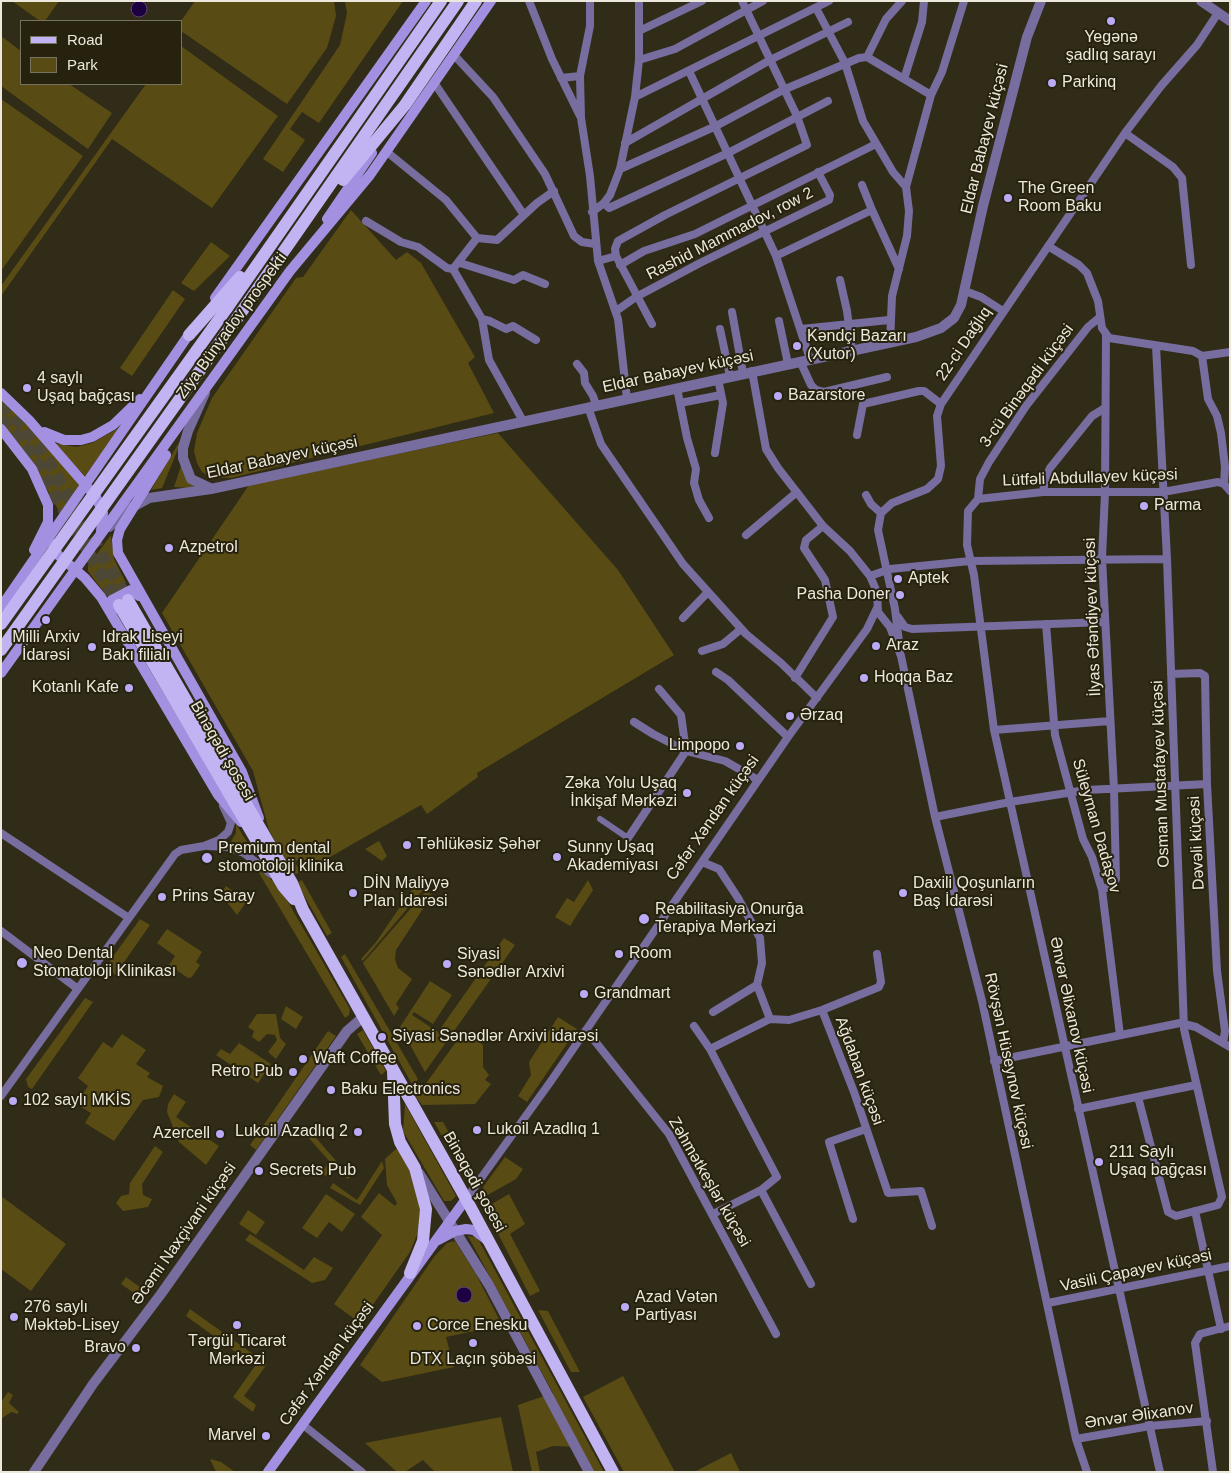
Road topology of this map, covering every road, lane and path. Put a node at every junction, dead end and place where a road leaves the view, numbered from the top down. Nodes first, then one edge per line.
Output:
1 (426, 1) edge
2 (441, 1) edge
3 (458, 1) edge
4 (476, 1) edge
5 (491, 1) edge
6 (529, 1) edge
7 (590, 1) edge
8 (639, 1) edge
9 (702, 1) edge
10 (742, 1) edge
11 (763, 1) edge
12 (829, 1) edge
13 (902, 1) edge
14 (924, 1) edge
15 (964, 1) edge
16 (1041, 1) edge
17 (1201, 1) edge
18 (816, 8) junction
19 (746, 10) junction
20 (1218, 13) junction
21 (1230, 21) edge
22 (848, 22) dead end
23 (639, 31) junction
24 (830, 32) junction
25 (759, 35) junction
26 (454, 55) junction
27 (867, 57) junction
28 (639, 60) junction
29 (770, 60) junction
30 (845, 64) junction
31 (689, 71) junction
32 (580, 76) junction
33 (561, 78) junction
34 (904, 79) junction
35 (435, 84) junction
36 (784, 90) junction
37 (931, 95) junction
38 (635, 97) junction
39 (703, 99) junction
40 (828, 101) dead end
41 (405, 106) junction
42 (797, 116) junction
43 (581, 118) junction
44 (716, 126) junction
45 (1125, 133) junction
46 (625, 144) junction
47 (876, 144) junction
48 (387, 152) junction
49 (728, 153) junction
50 (620, 169) junction
51 (818, 172) junction
52 (740, 178) junction
53 (862, 185) dead end
54 (906, 187) junction
55 (554, 191) junction
56 (604, 203) junction
57 (753, 205) junction
58 (872, 210) junction
59 (592, 212) junction
60 (524, 215) junction
61 (366, 221) dead end
62 (764, 230) junction
63 (280, 232) junction
64 (478, 238) junction
65 (292, 242) junction
66 (595, 244) junction
67 (1048, 246) junction
68 (616, 256) junction
69 (776, 256) junction
70 (598, 261) junction
71 (460, 263) junction
72 (620, 265) junction
73 (1191, 265) dead end
74 (453, 269) junction
75 (900, 269) junction
76 (290, 271) junction
77 (840, 280) dead end
78 (545, 284) dead end
79 (965, 291) junction
80 (636, 297) junction
81 (616, 311) junction
82 (1003, 311) junction
83 (732, 312) dead end
84 (1100, 317) junction
85 (482, 319) junction
86 (889, 320) junction
87 (780, 321) dead end
88 (652, 324) dead end
89 (848, 324) junction
90 (720, 329) dead end
91 (801, 329) junction
92 (189, 335) junction
93 (1106, 335) junction
94 (536, 340) dead end
95 (890, 343) junction
96 (1156, 346) junction
97 (852, 350) junction
98 (1230, 352) edge
99 (1202, 356) junction
100 (805, 360) junction
101 (577, 364) dead end
102 (788, 364) junction
103 (748, 372) junction
104 (730, 376) junction
105 (887, 377) dead end
106 (718, 379) junction
107 (159, 380) junction
108 (210, 383) junction
109 (677, 388) junction
110 (1, 393) edge
111 (722, 395) junction
112 (627, 399) junction
113 (680, 403) junction
114 (941, 404) junction
115 (592, 406) junction
116 (1105, 408) junction
117 (29, 420) junction
118 (523, 421) junction
119 (1, 429) edge
120 (857, 435) dead end
121 (715, 453) dead end
122 (1224, 484) junction
123 (86, 485) junction
124 (211, 489) junction
125 (1230, 491) edge
126 (797, 492) junction
127 (1043, 492) junction
128 (1163, 492) junction
129 (1105, 493) junction
130 (866, 495) dead end
131 (978, 499) junction
132 (136, 503) junction
133 (71, 506) junction
134 (103, 513) junction
135 (881, 513) junction
136 (709, 518) dead end
137 (62, 520) junction
138 (823, 526) junction
139 (746, 534) dead end
140 (97, 541) junction
141 (63, 558) junction
142 (1102, 558) junction
143 (1167, 560) junction
144 (970, 561) junction
145 (77, 569) junction
146 (886, 570) junction
147 (868, 573) junction
148 (19, 582) junction
149 (708, 592) junction
150 (123, 602) tunnel mouth
151 (145, 602) junction
152 (1, 607) edge
153 (877, 608) junction
154 (895, 609) junction
155 (47, 610) junction
156 (683, 618) dead end
157 (114, 619) junction
158 (885, 620) junction
159 (1105, 622) junction
160 (1, 624) edge
161 (871, 624) junction
162 (1046, 624) junction
163 (980, 628) junction
164 (741, 629) junction
165 (1, 650) edge
166 (702, 651) dead end
167 (901, 656) junction
168 (716, 672) dead end
169 (1, 673) edge
170 (1171, 674) junction
171 (795, 678) junction
172 (659, 689) dead end
173 (817, 698) junction
174 (1110, 721) junction
175 (634, 722) dead end
176 (1054, 726) junction
177 (994, 730) junction
178 (788, 737) junction
179 (686, 751) junction
180 (758, 780) junction
181 (1207, 784) junction
182 (1174, 787) junction
183 (1114, 789) junction
184 (1071, 792) junction
185 (218, 795) junction
186 (1010, 802) junction
187 (936, 817) junction
188 (600, 819) dead end
189 (1, 833) edge
190 (258, 834) junction
191 (628, 838) joint
192 (204, 846) junction
193 (702, 862) junction
194 (283, 886) junction
195 (1102, 890) junction
196 (303, 910) junction
197 (128, 918) junction
198 (1, 932) edge
199 (877, 954) dead end
200 (757, 985) junction
201 (78, 989) junction
202 (822, 1010) junction
203 (713, 1012) dead end
204 (363, 1017) junction
205 (770, 1019) junction
206 (1184, 1023) junction
207 (694, 1026) dead end
208 (586, 1030) junction
209 (1120, 1035) junction
210 (1226, 1045) edge
211 (1064, 1047) junction
212 (710, 1049) junction
213 (994, 1061) junction
214 (394, 1070) junction
215 (1, 1079) edge
216 (10, 1084) junction
217 (1196, 1085) junction
218 (1, 1096) edge
219 (1138, 1097) junction
220 (1078, 1109) junction
221 (866, 1129) junction
222 (416, 1168) junction
223 (761, 1190) junction
224 (462, 1204) junction
225 (439, 1206) junction
226 (1195, 1211) junction
227 (713, 1214) junction
228 (853, 1219) dead end
229 (449, 1221) junction
230 (932, 1226) dead end
231 (455, 1231) junction
232 (489, 1242) junction
233 (432, 1243) junction
234 (1230, 1266) edge
235 (1208, 1270) junction
236 (410, 1273) junction
237 (811, 1284) dead end
238 (1119, 1289) junction
239 (1048, 1303) junction
240 (1230, 1326) edge
241 (1221, 1329) junction
242 (776, 1334) dead end
243 (1207, 1421) junction
244 (302, 1424) junction
245 (1150, 1426) junction
246 (1076, 1439) junction
247 (1213, 1471) edge
248 (34, 1472) edge
249 (268, 1472) edge
250 (362, 1472) edge
251 (589, 1472) edge
252 (613, 1472) edge
253 (1087, 1472) edge
254 (1160, 1472) edge

1 - 92 main road, Ziya Bünyadov prospekti
2 - 63 main road, Ziya Bünyadov prospekti
3 - 65 main road, Ziya Bünyadov prospekti
4 - 41 main road, Ziya Bünyadov prospekti
5 - 26 main road, Ziya Bünyadov prospekti
6 - 33 street
7 - 32 street
8 - 23 street
9 - 23 street
10 - 19 street
11 - 19 street
12 - 18 street
13 - 27 street
14 - 34 street
15 - 37 street
16 - 79 street, Eldar Babayev küçəsi
17 - 20 street
18 - 24 street
18 - 25 street
19 - 25 street
19 - 28 street
20 - 21 street
20 - 45 street, 22-ci Dağlıq
22 - 24 street
23 - 28 street
24 - 29 street
24 - 30 street
25 - 29 street
25 - 31 street
26 - 35 main road, Ziya Bünyadov prospekti
26 - 55 street
27 - 30 street
27 - 34 street
28 - 38 street
29 - 36 street
29 - 39 street
30 - 36 street
30 - 47 street
31 - 38 street
31 - 39 street
32 - 33 street
32 - 43 street
33 - 43 street
34 - 37 street
35 - 48 main road, Ziya Bünyadov prospekti
35 - 60 street
36 - 42 street
36 - 44 street
37 - 54 street
38 - 46 street
39 - 44 street
39 - 46 street
40 - 42 street
41 - 65 main road, Ziya Bünyadov prospekti
41 - 76 main road
42 - 49 street
42 - 52 street
43 - 59 street
44 - 49 street
44 - 50 street
45 - 67 street, 22-ci Dağlıq
45 - 73 street
46 - 50 street
47 - 51 street
47 - 54 street
48 - 64 street
48 - 76 main road, Ziya Bünyadov prospekti
49 - 52 street
49 - 56 street
50 - 56 street
51 - 57 street
51 - 62 street, Rashid Mammadov, row 2
52 - 57 street
52 - 68 street
53 - 58 street
54 - 75 street
55 - 60 street
55 - 66 street
56 - 59 street
57 - 62 street
57 - 72 street
58 - 69 street
58 - 75 street
59 - 66 street
60 - 64 street
61 - 74 street
62 - 69 street
62 - 80 street, Rashid Mammadov, row 2
63 - 92 main road
63 - 160 main road, Ziya Bünyadov prospekti, bridge
64 - 71 street
65 - 165 main road, Ziya Bünyadov prospekti, bridge
66 - 70 street
67 - 82 street, 22-ci Dağlıq
67 - 84 street, İlyas Əfəndiyev küçəsi
68 - 70 street
68 - 72 street
69 - 91 street
70 - 81 street
71 - 74 street
71 - 78 street
72 - 80 street
74 - 85 street
75 - 86 street
76 - 108 main road, Ziya Bünyadov prospekti
77 - 89 street
79 - 82 street
79 - 95 street, Eldar Babayev küçəsi
80 - 81 street, Rashid Mammadov, row 2
80 - 88 street
81 - 112 street
82 - 114 street, 22-ci Dağlıq
83 - 103 street
84 - 93 street, İlyas Əfəndiyev küçəsi
84 - 131 street, 3-cü Binəqədi küçəsi
85 - 94 street
85 - 118 street
86 - 89 street
86 - 95 street
87 - 102 street
89 - 91 street
89 - 97 street
90 - 104 street
91 - 100 street
92 - 107 main road, Ziya Bünyadov prospekti
93 - 96 street
93 - 116 street, İlyas Əfəndiyev küçəsi
95 - 97 street, Eldar Babayev küçəsi
96 - 99 street
96 - 128 street, Osman Mustafayev küçəsi
97 - 100 street, Eldar Babayev küçəsi
98 - 99 street
99 - 122 street
100 - 102 street, Eldar Babayev küçəsi
100 - 105 street
101 - 115 street
102 - 103 street, Eldar Babayev küçəsi
103 - 104 street, Eldar Babayev küçəsi
103 - 126 street
104 - 106 street, Eldar Babayev küçəsi
106 - 109 street, Eldar Babayev küçəsi
106 - 111 street
107 - 117 main road
107 - 123 main road, Ziya Bünyadov prospekti
108 - 124 street
108 - 132 main road
108 - 140 main road, Ziya Bünyadov prospekti
109 - 112 street, Eldar Babayev küçəsi
109 - 113 street
110 - 117 main road
111 - 113 street
111 - 121 street
112 - 115 street, Eldar Babayev küçəsi
113 - 136 street
114 - 120 street
114 - 135 street, 22-ci Dağlıq
115 - 118 street, Eldar Babayev küçəsi
115 - 149 street
116 - 127 street
116 - 129 street, İlyas Əfəndiyev küçəsi
117 - 123 main road
118 - 124 street, Eldar Babayev küçəsi
119 - 148 main road
122 - 125 street
122 - 128 street, Lütfəli Abdullayev küçəsi
123 - 133 main road, Ziya Bünyadov prospekti
123 - 134 main road
124 - 132 street, Eldar Babayev küçəsi
126 - 138 street
126 - 139 street
127 - 129 street, Lütfəli Abdullayev küçəsi
127 - 131 street, Lütfəli Abdullayev küçəsi
128 - 129 street, Lütfəli Abdullayev küçəsi
128 - 143 street, Osman Mustafayev küçəsi
129 - 142 street, İlyas Əfəndiyev küçəsi
130 - 135 street
131 - 144 street, 3-cü Binəqədi küçəsi
132 - 140 street, Eldar Babayev küçəsi
132 - 151 main road
133 - 134 main road
133 - 137 main road, Ziya Bünyadov prospekti
134 - 140 main road
135 - 146 street
137 - 141 main road
137 - 148 main road, Ziya Bünyadov prospekti
138 - 147 street
138 - 171 street
140 - 141 main road
140 - 145 main road, Ziya Bünyadov prospekti
141 - 145 main road
142 - 143 street
142 - 144 street
142 - 159 street, İlyas Əfəndiyev küçəsi
143 - 170 street, Osman Mustafayev küçəsi
144 - 146 street
144 - 163 street, Ənvər Əlixanov küçəsi
145 - 155 main road, Ziya Bünyadov prospekti
145 - 157 main road
146 - 147 street
146 - 154 street
147 - 153 street
148 - 152 main road, Ziya Bünyadov prospekti
148 - 155 main road
149 - 156 street
149 - 164 street
150 - 190 main road, Binəqədi şosesi
151 - 157 main road
151 - 190 main road
153 - 158 street
153 - 161 street, Cəfər Xəndan küçəsi
154 - 158 street
154 - 163 street
154 - 167 street
155 - 169 main road, Ziya Bünyadov prospekti
157 - 185 main road
158 - 161 street
158 - 167 street
159 - 162 street
159 - 174 street, İlyas Əfəndiyev küçəsi
161 - 173 street, Cəfər Xəndan küçəsi
162 - 163 street
162 - 176 street, Süleyman Dadaşov
163 - 177 street, Ənvər Əlixanov küçəsi
164 - 166 street
164 - 171 street
167 - 187 street, Rövşən Hüseynov küçəsi
168 - 178 street
170 - 181 street, Dəvəli küçəsi
170 - 182 street, Osman Mustafayev küçəsi
171 - 173 street
172 - 179 street
173 - 178 street, Cəfər Xəndan küçəsi
174 - 176 street
174 - 183 street, İlyas Əfəndiyev küçəsi
175 - 179 street
176 - 177 street
176 - 184 street, Süleyman Dadaşov
177 - 186 street, Ənvər Əlixanov küçəsi
178 - 180 street, Cəfər Xəndan küçəsi
179 - 180 street
179 - 191 street
180 - 193 street, Cəfər Xəndan küçəsi
181 - 182 street
181 - 210 street, Dəvəli küçəsi
182 - 183 street
182 - 206 street, Osman Mustafayev küçəsi
183 - 184 street
183 - 195 street, İlyas Əfəndiyev küçəsi
184 - 186 street
184 - 195 street, Süleyman Dadaşov
185 - 190 main road
185 - 192 street
186 - 187 street
186 - 211 street, Ənvər Əlixanov küçəsi
187 - 213 street, Rövşən Hüseynov küçəsi
188 - 191 street
189 - 197 street
190 - 194 main road, Binəqədi şosesi
190 - 196 main road, Binəqədi şosesi
192 - 194 street
192 - 197 street
193 - 200 street
193 - 208 street, Cəfər Xəndan küçəsi
194 - 196 main road, Binəqədi şosesi
195 - 209 street, Süleyman Dadaşov
196 - 204 main road, Binəqədi şosesi
197 - 201 street
198 - 201 street
199 - 202 street
200 - 203 street
200 - 205 street
201 - 216 street
202 - 205 street, Ağdaban küçəsi
202 - 221 street, Ağdaban küçəsi
204 - 214 main road, Binəqədi şosesi
204 - 248 street, Əcəmi Naxçivani küçəsi
205 - 212 street
206 - 209 street
206 - 210 street
206 - 217 street, Osman Mustafayev küçəsi
207 - 212 street
208 - 224 street, Cəfər Xəndan küçəsi
208 - 227 street, Zəhmətkeşlər küçəsi
209 - 211 street
211 - 213 street
211 - 220 street, Ənvər Əlixanov küçəsi
212 - 223 street
213 - 239 street, Rövşən Hüseynov küçəsi
214 - 222 main road
214 - 224 main road, Binəqədi şosesi
215 - 216 street
216 - 218 street
217 - 219 street
217 - 226 street, Osman Mustafayev küçəsi
219 - 220 street
219 - 226 street
220 - 238 street, Ənvər Əlixanov küçəsi
221 - 228 street
221 - 230 street, Ağdaban küçəsi
222 - 225 street
222 - 236 main road
223 - 227 street
223 - 237 street
224 - 225 street
224 - 229 main road, Cəfər Xəndan küçəsi
224 - 232 main road, Binəqədi şosesi
225 - 229 street
226 - 235 street
227 - 242 street, Zəhmətkeşlər küçəsi
229 - 231 street
229 - 233 main road, Cəfər Xəndan küçəsi
231 - 232 main road
231 - 233 main road
231 - 251 street
232 - 252 main road, Binəqədi şosesi
233 - 236 main road, Cəfər Xəndan küçəsi
234 - 235 street, Vasili Çapayev küçəsi
235 - 238 street, Vasili Çapayev küçəsi
235 - 241 street
236 - 244 main road, Cəfər Xəndan küçəsi
238 - 239 street, Vasili Çapayev küçəsi
238 - 245 street, Ənvər Əlixanov küçəsi
239 - 246 street, Rövşən Hüseynov küçəsi
240 - 241 street
241 - 243 street
243 - 245 street, Ənvər Əlixanov
243 - 247 street
244 - 249 main road, Cəfər Xəndan küçəsi
244 - 250 street
245 - 246 street, Ənvər Əlixanov
245 - 254 street, Ənvər Əlixanov küçəsi
246 - 253 street, Rövşən Hüseynov küçəsi

